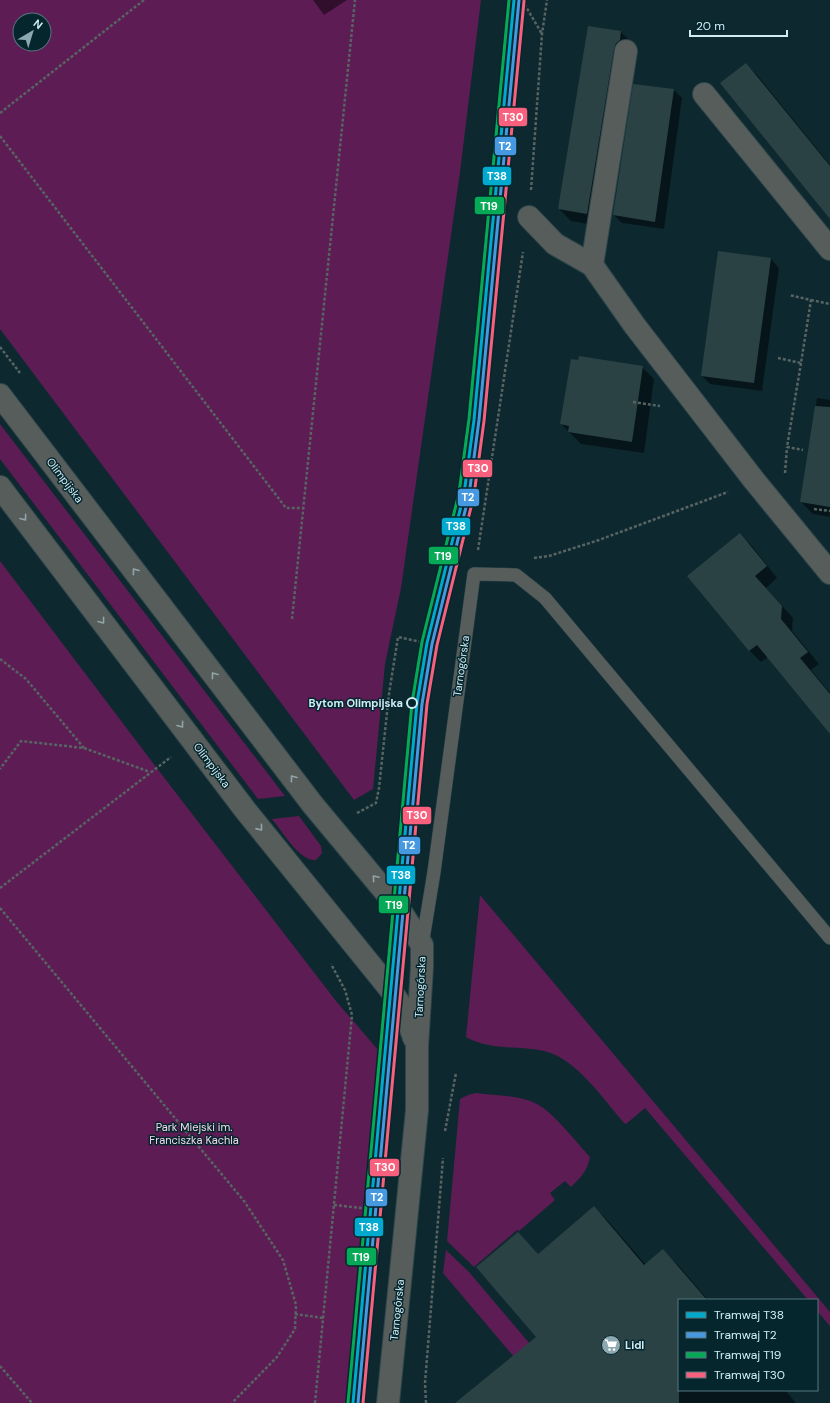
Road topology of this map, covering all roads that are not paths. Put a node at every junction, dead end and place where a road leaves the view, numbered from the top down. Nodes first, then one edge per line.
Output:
1 (626, 51) dead end
2 (704, 94) dead end
3 (529, 217) road end
4 (830, 249) edge
5 (592, 265) junction
6 (0, 395) edge
7 (0, 487) edge
8 (830, 573) edge
9 (830, 938) edge
10 (422, 945) junction
11 (417, 1046) junction
12 (388, 1403) edge

1 - 5 street
2 - 4 street
3 - 5 street
5 - 8 street
10 -> 6 street, Olimpijska
7 -> 11 street, Olimpijska
9 - 10 lane, Tarnogórska
10 - 11 street, Tarnogórska
11 - 12 street, Tarnogórska

